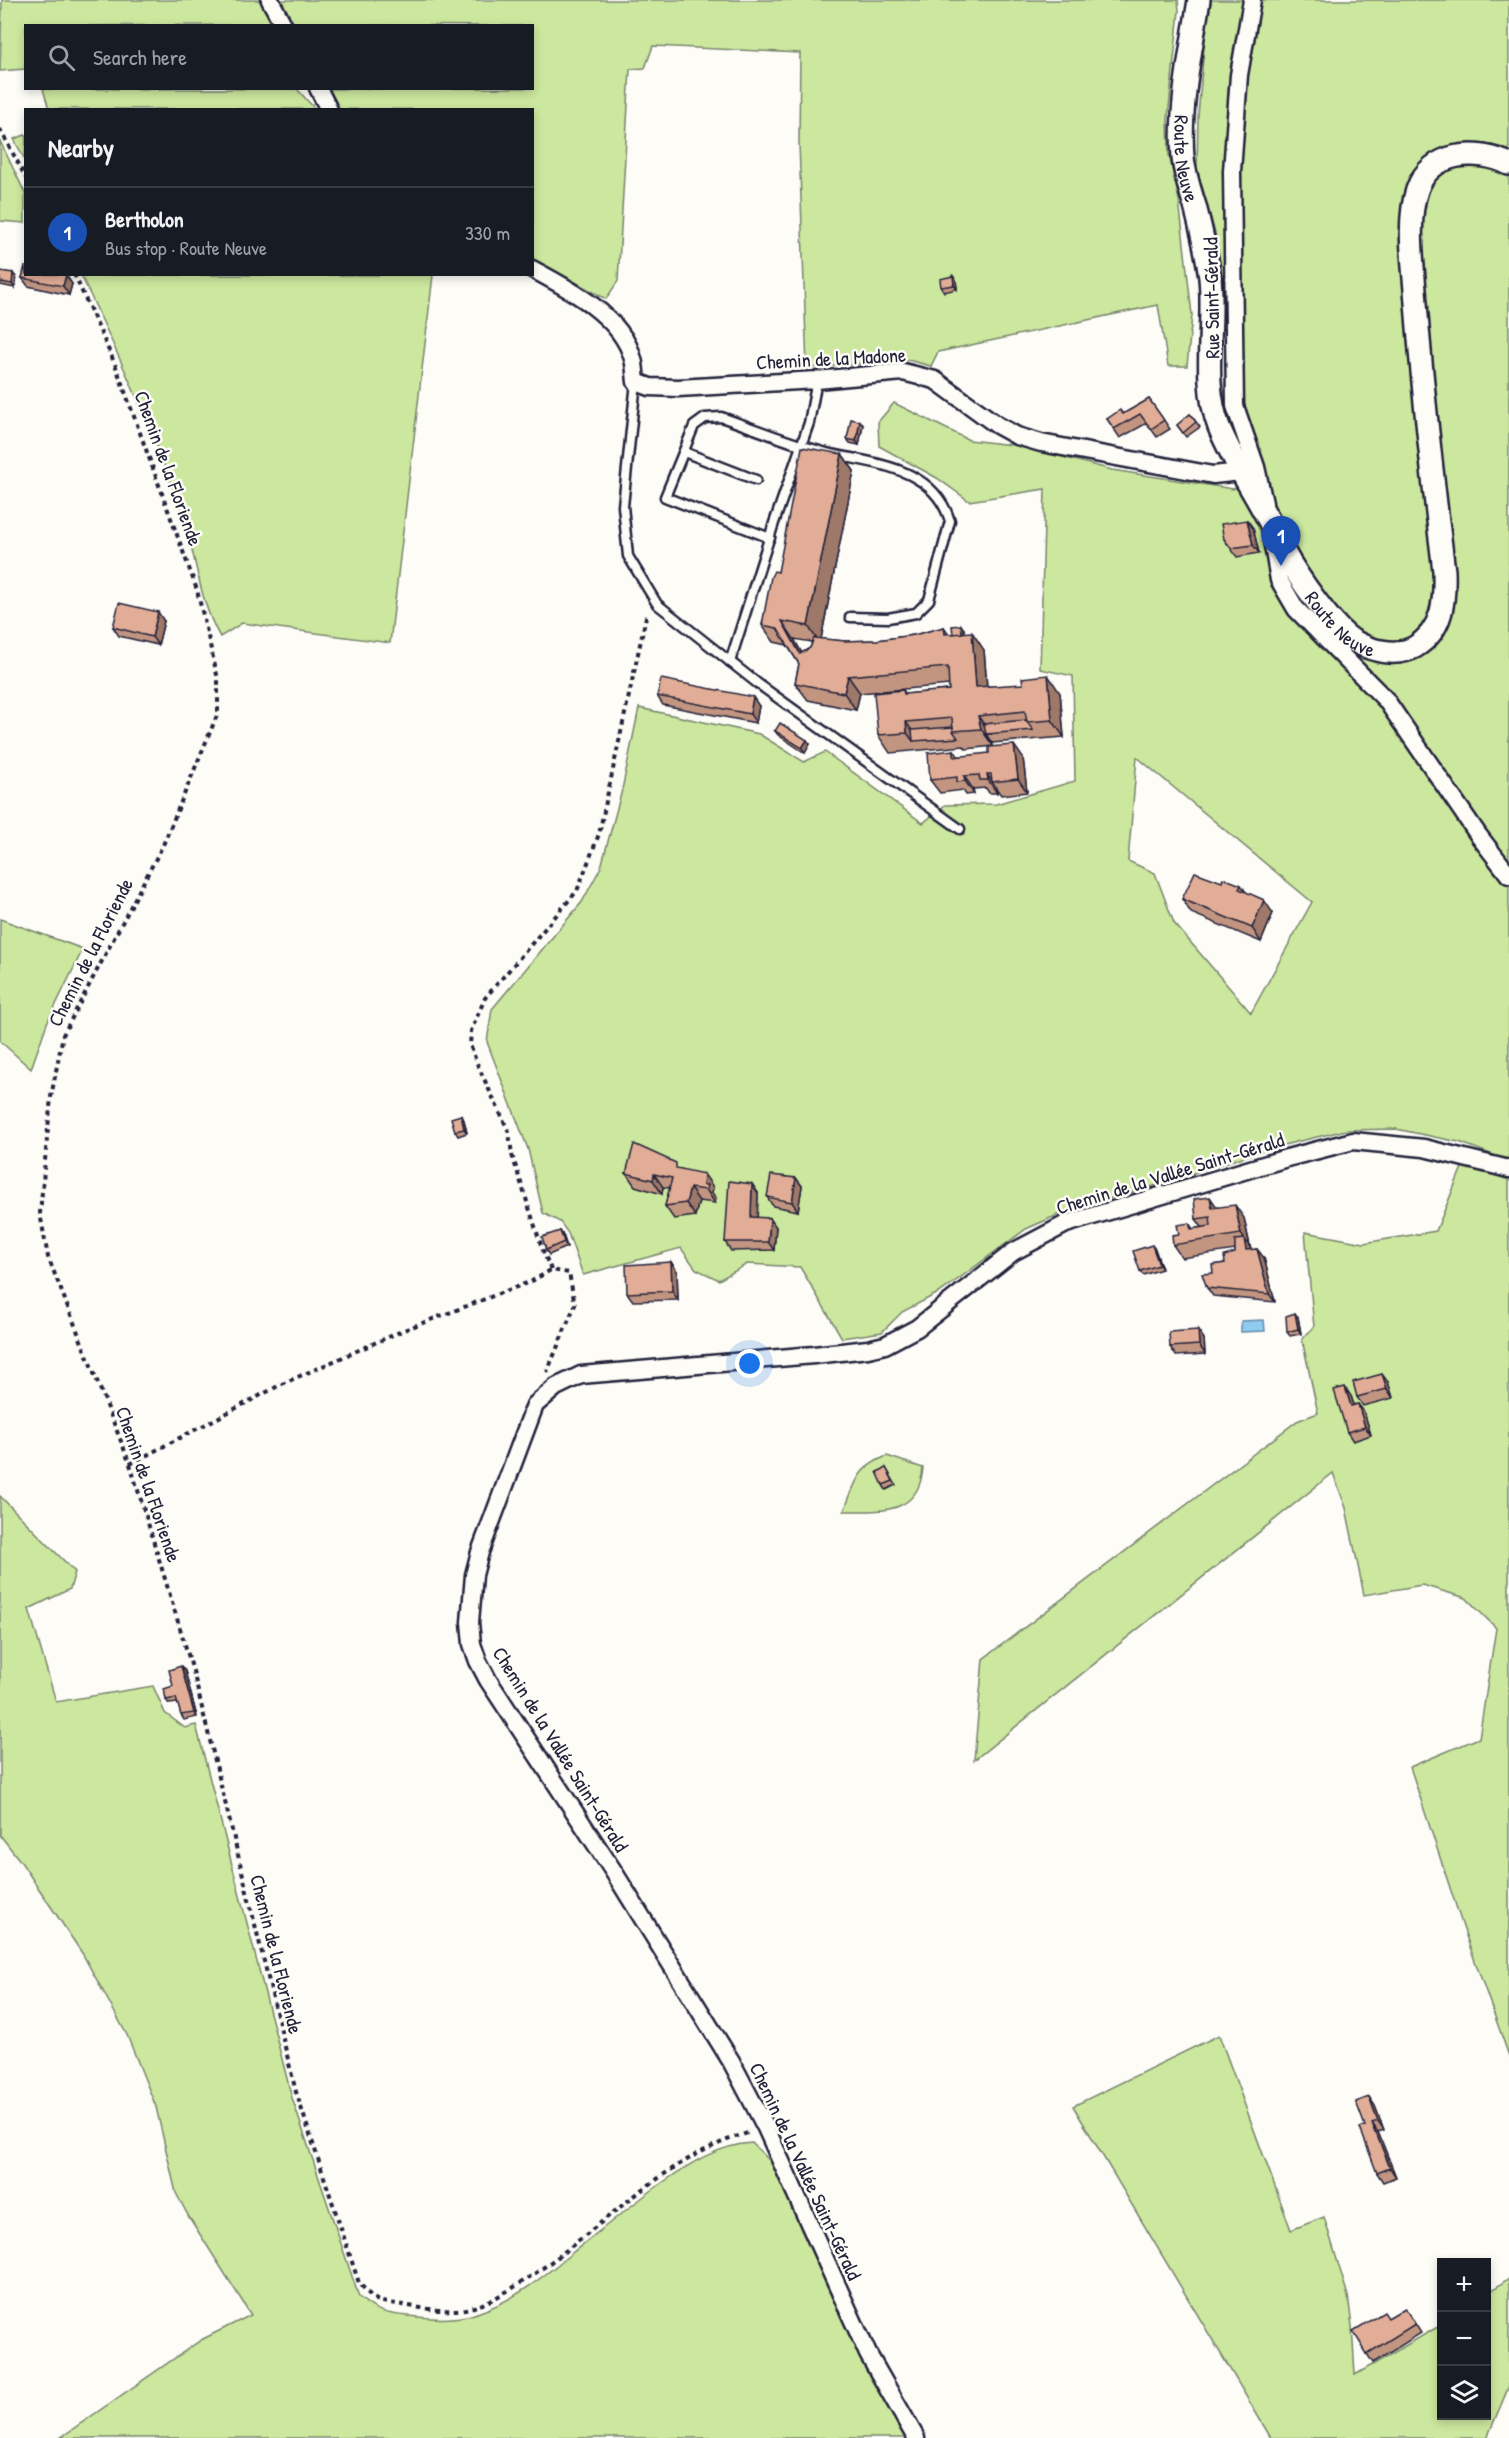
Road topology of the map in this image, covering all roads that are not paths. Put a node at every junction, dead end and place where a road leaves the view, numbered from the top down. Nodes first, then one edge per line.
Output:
1 (270, 0) edge
2 (1199, 0) edge
3 (1252, 0) edge
4 (283, 24) edge
5 (319, 90) edge
6 (328, 108) edge
7 (1509, 164) edge
8 (534, 270) edge
9 (817, 380) junction
10 (636, 382) junction
11 (802, 444) junction
12 (684, 452) junction
13 (1241, 472) junction
14 (756, 480) dead end
15 (1268, 520) junction
16 (770, 537) junction
17 (850, 617) dead end
18 (730, 662) junction
19 (960, 829) dead end
20 (1509, 875) edge
21 (1509, 1168) edge
22 (916, 2438) edge

1 - 4 street
2 - 13 street, Route Neuve
3 - 15 street, Rue Saint-Gérald
5 - 6 street
7 - 15 street, Route Neuve
8 - 10 street
9 - 10 street, Chemin de la Madone
9 - 11 lane
9 - 13 street, Chemin de la Madone
10 - 18 lane
11 - 12 lane
11 - 16 lane
11 - 17 lane
12 - 14 lane
12 - 16 lane
13 - 15 street, Route Neuve
15 - 20 street, Rue Saint-Gérald
16 - 18 lane
18 - 19 lane
21 - 22 street, Chemin de la Vallée Saint-Gérald

